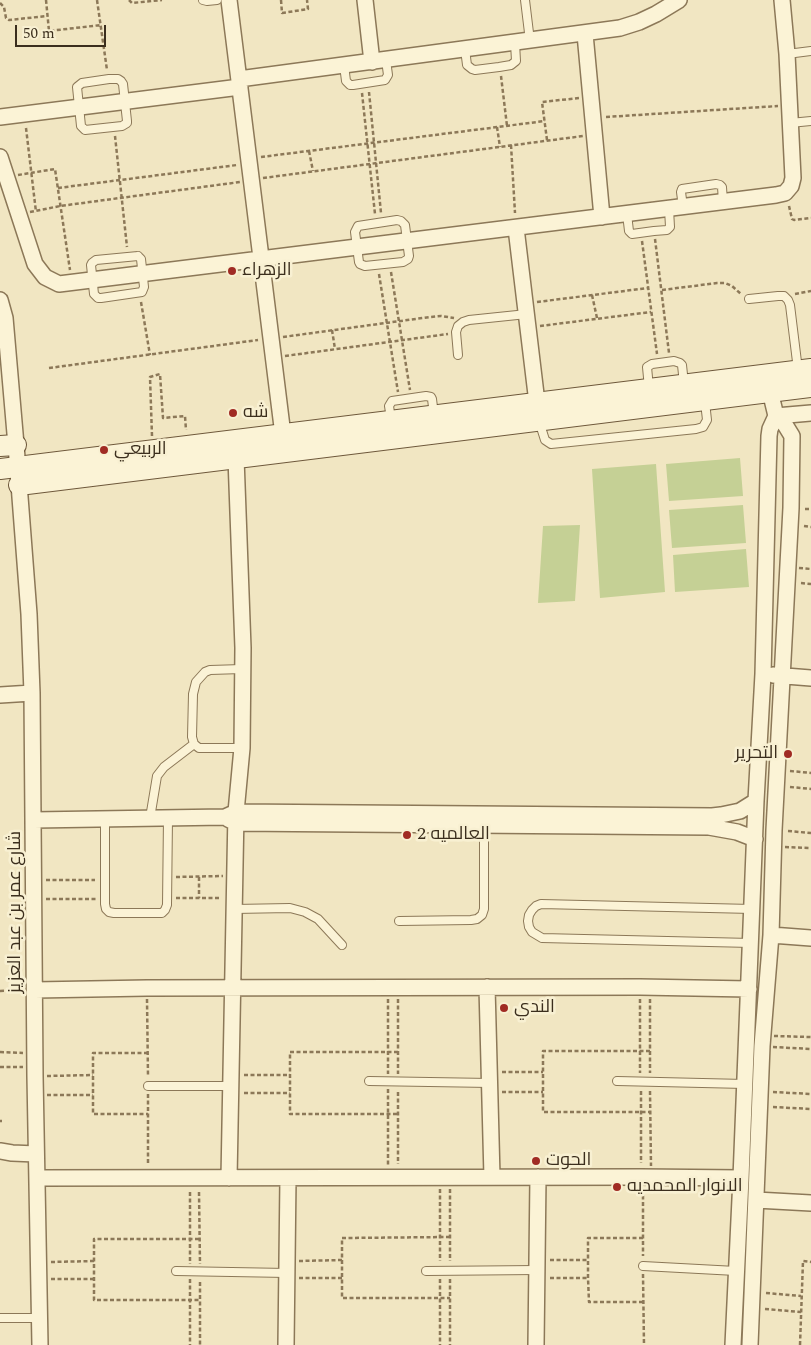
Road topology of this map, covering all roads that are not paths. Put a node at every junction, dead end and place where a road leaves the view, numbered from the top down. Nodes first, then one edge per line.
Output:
1 (203, 0) edge
2 (217, 0) edge
3 (229, 0) edge
4 (365, 0) edge
5 (525, 0) edge
6 (679, 0) edge
7 (782, 0) edge
8 (585, 34) junction
9 (530, 41) junction
10 (515, 43) junction
11 (465, 50) junction
12 (811, 51) edge
13 (787, 54) junction
14 (379, 61) junction
15 (344, 65) junction
16 (240, 83) junction
17 (125, 101) junction
18 (78, 107) junction
19 (0, 117) edge
20 (811, 121) edge
21 (790, 123) junction
22 (0, 157) edge
23 (676, 208) junction
24 (627, 214) junction
25 (602, 217) junction
26 (516, 228) junction
27 (407, 241) junction
28 (357, 247) junction
29 (262, 258) junction
30 (142, 273) junction
31 (92, 279) junction
32 (749, 299) road end
33 (0, 300) edge
34 (527, 315) junction
35 (2, 319) edge
36 (458, 355) dead end
37 (805, 379) edge
38 (684, 384) junction
39 (649, 388) junction
40 (770, 392) junction
41 (705, 400) junction
42 (538, 411) junction
43 (811, 413) edge
44 (434, 415) junction
45 (776, 416) junction
46 (391, 420) junction
47 (284, 443) junction
48 (8, 446) edge
49 (236, 458) junction
50 (12, 474) edge
51 (242, 669) junction
52 (763, 674) junction
53 (782, 676) junction
54 (811, 678) edge
55 (32, 692) junction
56 (0, 695) edge
57 (194, 744) junction
58 (242, 748) junction
59 (756, 801) junction
60 (150, 818) junction
61 (168, 818) junction
62 (232, 818) junction
63 (105, 819) junction
64 (34, 820) junction
65 (484, 820) junction
66 (755, 839) junction
67 (234, 904) junction
68 (752, 909) junction
69 (399, 921) dead end
70 (771, 935) junction
71 (811, 938) edge
72 (751, 943) junction
73 (342, 944) dead end
74 (232, 988) junction
75 (487, 988) junction
76 (749, 989) junction
77 (35, 990) junction
78 (369, 1081) dead end
79 (617, 1081) dead end
80 (490, 1082) junction
81 (746, 1084) junction
82 (230, 1085) junction
83 (148, 1086) dead end
84 (0, 1151) edge
85 (36, 1154) junction
86 (492, 1177) junction
87 (538, 1177) junction
88 (37, 1178) junction
89 (228, 1178) junction
90 (288, 1178) junction
91 (741, 1178) junction
92 (756, 1200) junction
93 (811, 1203) edge
94 (643, 1266) dead end
95 (536, 1269) junction
96 (176, 1271) dead end
97 (287, 1271) junction
98 (426, 1271) dead end
99 (736, 1271) junction
100 (0, 1318) edge
101 (39, 1318) junction
102 (40, 1345) edge
103 (286, 1345) edge
104 (536, 1345) edge
105 (733, 1345) edge
106 (750, 1345) edge

1 - 2 lane
3 - 16 street
4 - 14 street
5 - 9 lane
6 - 8 street
7 - 13 street
8 - 9 street
8 - 25 street
9 - 10 street
10 - 11 street
10 - 11 lane
11 - 14 street
12 - 13 lane
13 - 21 street
14 - 15 street
14 - 15 lane
15 - 16 street
16 - 17 street
16 - 29 street
17 - 18 street
17 - 18 lane
17 - 18 lane
18 - 19 street
20 - 21 lane
21 - 23 street
22 - 31 street
23 - 24 street
23 - 24 lane
24 - 25 street
25 - 26 street
26 - 27 street
26 - 34 street
27 - 28 street
27 - 28 lane
27 - 28 lane
28 - 29 street
29 - 30 street
29 - 47 street
30 - 31 street
30 - 31 lane
30 - 31 lane
32 - 37 lane
33 - 35 street, شارع عمر بن عبد العزيز
34 - 36 lane
34 - 42 street
35 - 48 street, شارع عمر بن عبد العزيز
37 - 38 street
37 - 40 street
38 - 39 street
38 - 39 lane
39 - 42 street
40 - 41 street
40 - 45 street
41 - 42 street
41 - 42 lane
42 - 44 street
42 - 47 street
43 - 45 street
44 - 46 street
44 - 46 lane
45 - 52 street
45 - 53 street
46 - 47 street
47 - 49 street
47 - 50 street
48 - 50 street, شارع عمر بن عبد العزيز
49 - 50 street
49 - 51 street
50 - 55 street, شارع عمر بن عبد العزيز
51 - 57 lane
51 - 58 street
52 - 53 street
52 - 59 street
53 - 54 street
53 - 70 street
55 - 56 street
55 - 64 street, شارع عمر بن عبد العزيز
57 - 58 lane
57 - 60 lane
58 - 62 street
59 - 65 street
59 - 66 street
60 - 61 street
60 - 63 street
61 - 62 street
61 - 63 lane
62 - 65 street
62 - 67 street
63 - 64 street
64 - 77 street, شارع عمر بن عبد العزيز
65 - 66 street
65 - 69 lane
66 - 68 street
67 - 73 lane
67 - 74 street
68 - 72 street
68 - 72 lane
70 - 71 street
70 - 92 street
72 - 76 street
74 - 75 street
74 - 77 street
74 - 82 street
75 - 76 street
75 - 80 street
76 - 81 street
77 - 85 street, شارع عمر بن عبد العزيز
78 - 80 lane
79 - 81 lane
80 - 86 street
81 - 91 street
82 - 83 lane
82 - 89 street
84 - 85 street
85 - 88 street, شارع عمر بن عبد العزيز
86 - 87 street
86 - 90 street
87 - 91 street
87 - 95 street
88 - 89 street
88 - 101 street, شارع عمر بن عبد العزيز
89 - 90 street
90 - 97 street
91 - 99 street
92 - 93 street
92 - 106 street
94 - 99 lane
95 - 98 lane
95 - 104 street
96 - 97 lane
97 - 103 street
99 - 105 street
100 - 101 lane
101 - 102 street, شارع عمر بن عبد العزيز

